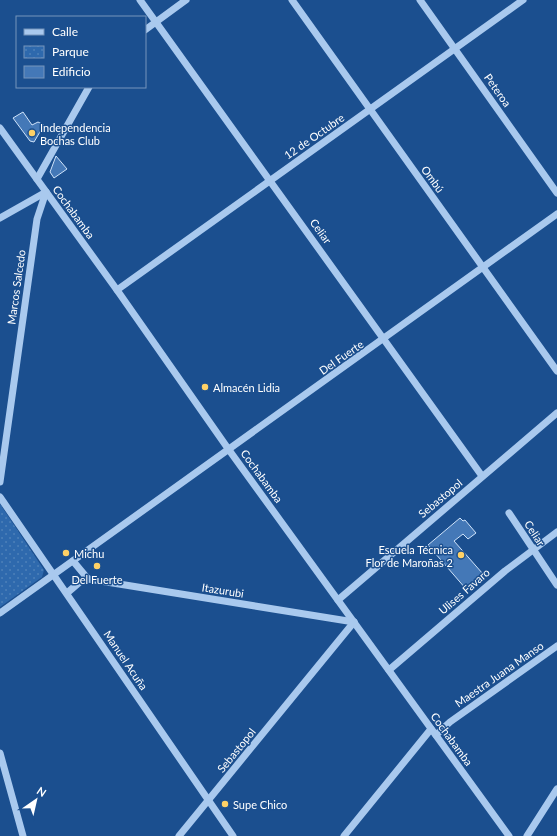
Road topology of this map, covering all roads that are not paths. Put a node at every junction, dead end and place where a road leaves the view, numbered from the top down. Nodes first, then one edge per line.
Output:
1 (140, 0) edge
2 (186, 0) edge
3 (292, 0) edge
4 (420, 0) edge
5 (523, 0) edge
6 (156, 22) junction
7 (146, 29) edge
8 (455, 49) junction
9 (88, 88) edge
10 (370, 109) junction
11 (0, 128) edge
12 (37, 179) junction
13 (270, 180) junction
14 (46, 192) junction
15 (557, 193) edge
16 (557, 214) edge
17 (0, 218) edge
18 (483, 268) junction
19 (117, 290) junction
20 (385, 339) junction
21 (557, 371) edge
22 (557, 413) edge
23 (7, 438) junction
24 (0, 444) edge
25 (229, 450) junction
26 (482, 476) junction
27 (0, 482) edge
28 (0, 497) edge
29 (509, 513) dead end
30 (557, 532) edge
31 (533, 549) junction
32 (73, 561) junction
33 (54, 575) junction
34 (88, 580) junction
35 (557, 585) edge
36 (67, 592) junction
37 (338, 600) junction
38 (0, 613) edge
39 (354, 622) junction
40 (557, 646) edge
41 (389, 670) junction
42 (434, 732) junction
43 (0, 753) edge
44 (557, 789) edge
45 (209, 801) junction
46 (23, 836) edge
47 (179, 836) edge
48 (233, 836) edge
49 (344, 836) edge
50 (509, 836) edge
51 (527, 836) edge

1 - 6 street, Celiar
2 - 6 street
3 - 10 street, Ombú
4 - 8 street, Peteroa
5 - 8 street, 12 de Octubre
6 - 7 street
6 - 13 street, Celiar
8 - 10 street, 12 de Octubre
8 - 15 street, Peteroa
9 - 12 street
10 - 13 street, 12 de Octubre
10 - 18 street, Ombú
11 - 12 street, Cochabamba
12 - 14 street, Cochabamba
13 - 19 street, 12 de Octubre
13 - 20 street, Celiar
14 - 17 street
14 - 19 street, Cochabamba
14 - 23 street, Marcos Salcedo
16 - 18 street, Del Fuerte
18 - 20 street, Del Fuerte
18 - 21 street, Ombú
19 - 25 street, Cochabamba
20 - 25 street, Del Fuerte
20 - 26 street, Celiar
22 - 26 street, Sebastopol
23 - 24 street
23 - 27 street, Marcos Salcedo
25 - 32 street, Del Fuerte
25 - 37 street, Cochabamba
26 - 37 street, Sebastopol
28 - 33 street, Manuel Acuña
29 - 31 street, Celiar
30 - 31 street, Ulises Favaro
31 - 35 street, Celiar
31 - 41 street, Ulises Favaro
32 - 33 street, Del Fuerte
32 - 34 street
33 - 36 street, Manuel Acuña
33 - 38 street, Del Fuerte
34 - 36 street
34 - 39 street, Itazurubi
36 - 45 street, Manuel Acuña
37 - 39 street, Cochabamba
39 - 41 street, Cochabamba
39 - 45 street, Sebastopol
40 - 42 street, Maestra Juana Manso
41 - 42 street, Cochabamba
42 - 49 street, Maestra Juana Manso
42 - 50 street, Cochabamba
43 - 46 street
44 - 51 street
45 - 47 street, Sebastopol
45 - 48 street, Manuel Acuña

